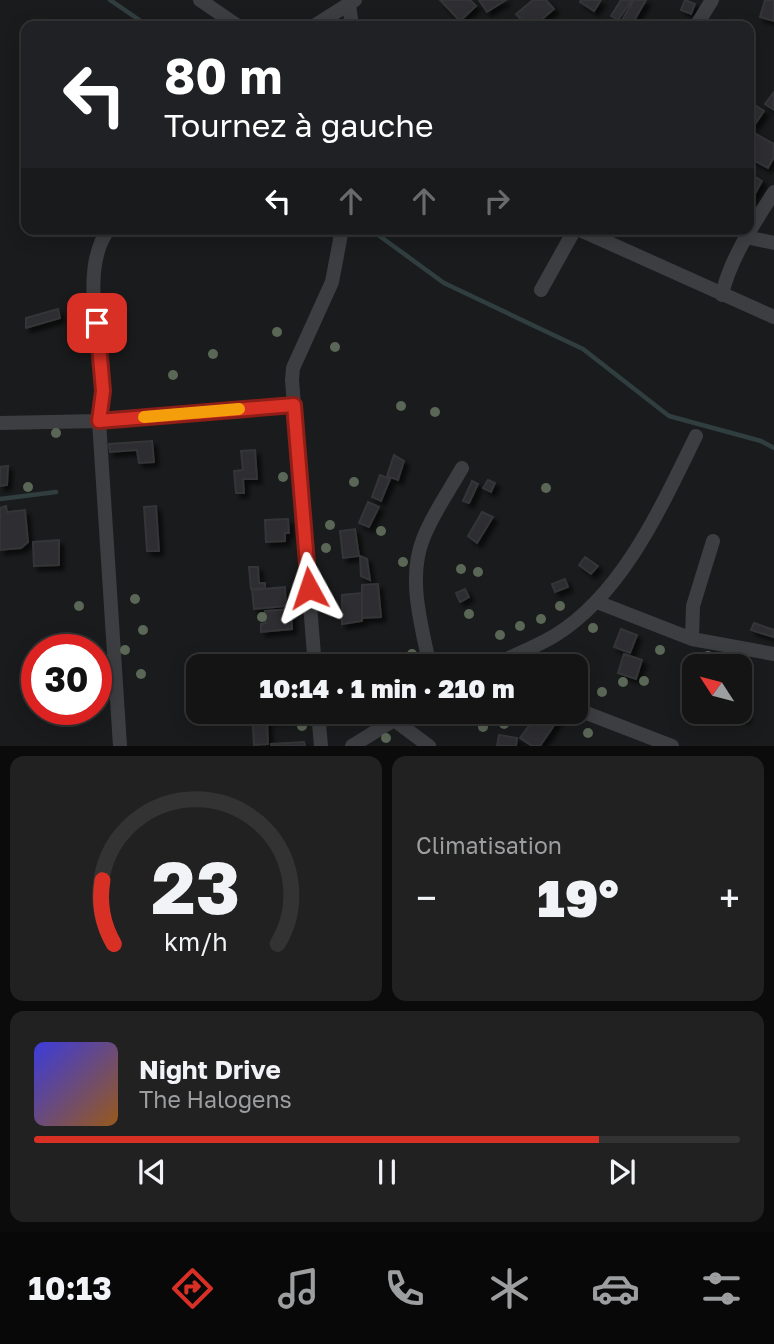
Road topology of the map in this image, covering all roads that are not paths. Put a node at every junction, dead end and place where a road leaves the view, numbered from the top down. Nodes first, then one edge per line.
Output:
1 (200, 0) edge
2 (712, 0) edge
3 (352, 2) edge
4 (231, 21) edge
5 (322, 21) edge
6 (352, 21) edge
7 (699, 21) edge
8 (774, 192) edge
9 (754, 224) edge
10 (104, 235) edge
11 (341, 235) edge
12 (573, 235) edge
13 (589, 235) edge
14 (746, 237) joint
15 (774, 243) edge
16 (541, 290) dead end
17 (722, 295) junction
18 (774, 317) edge
19 (294, 405) junction
20 (99, 421) junction
21 (0, 423) edge
22 (696, 436) dead end
23 (462, 468) dead end
24 (713, 541) dead end
25 (597, 602) junction
26 (692, 639) junction
27 (314, 654) edge
28 (428, 654) edge
29 (518, 654) edge
30 (774, 654) edge
31 (588, 714) edge
32 (319, 724) edge
33 (388, 724) edge
34 (399, 724) edge
35 (667, 745) edge
36 (120, 746) edge
37 (321, 746) edge
38 (352, 746) edge
39 (429, 746) edge

1 - 4 street
2 - 7 street
3 - 5 street
3 - 6 street
8 - 9 street
10 - 20 street
11 - 19 street
12 - 16 street
13 - 17 street
14 - 15 street
14 - 17 street
17 - 18 street
19 - 20 street
19 - 27 street
20 - 21 street
20 - 36 street
22 - 25 street
23 - 28 street
24 - 26 street
25 - 26 street
25 - 29 street
26 - 30 street
31 - 35 street
32 - 37 street
33 - 38 street
34 - 39 street

